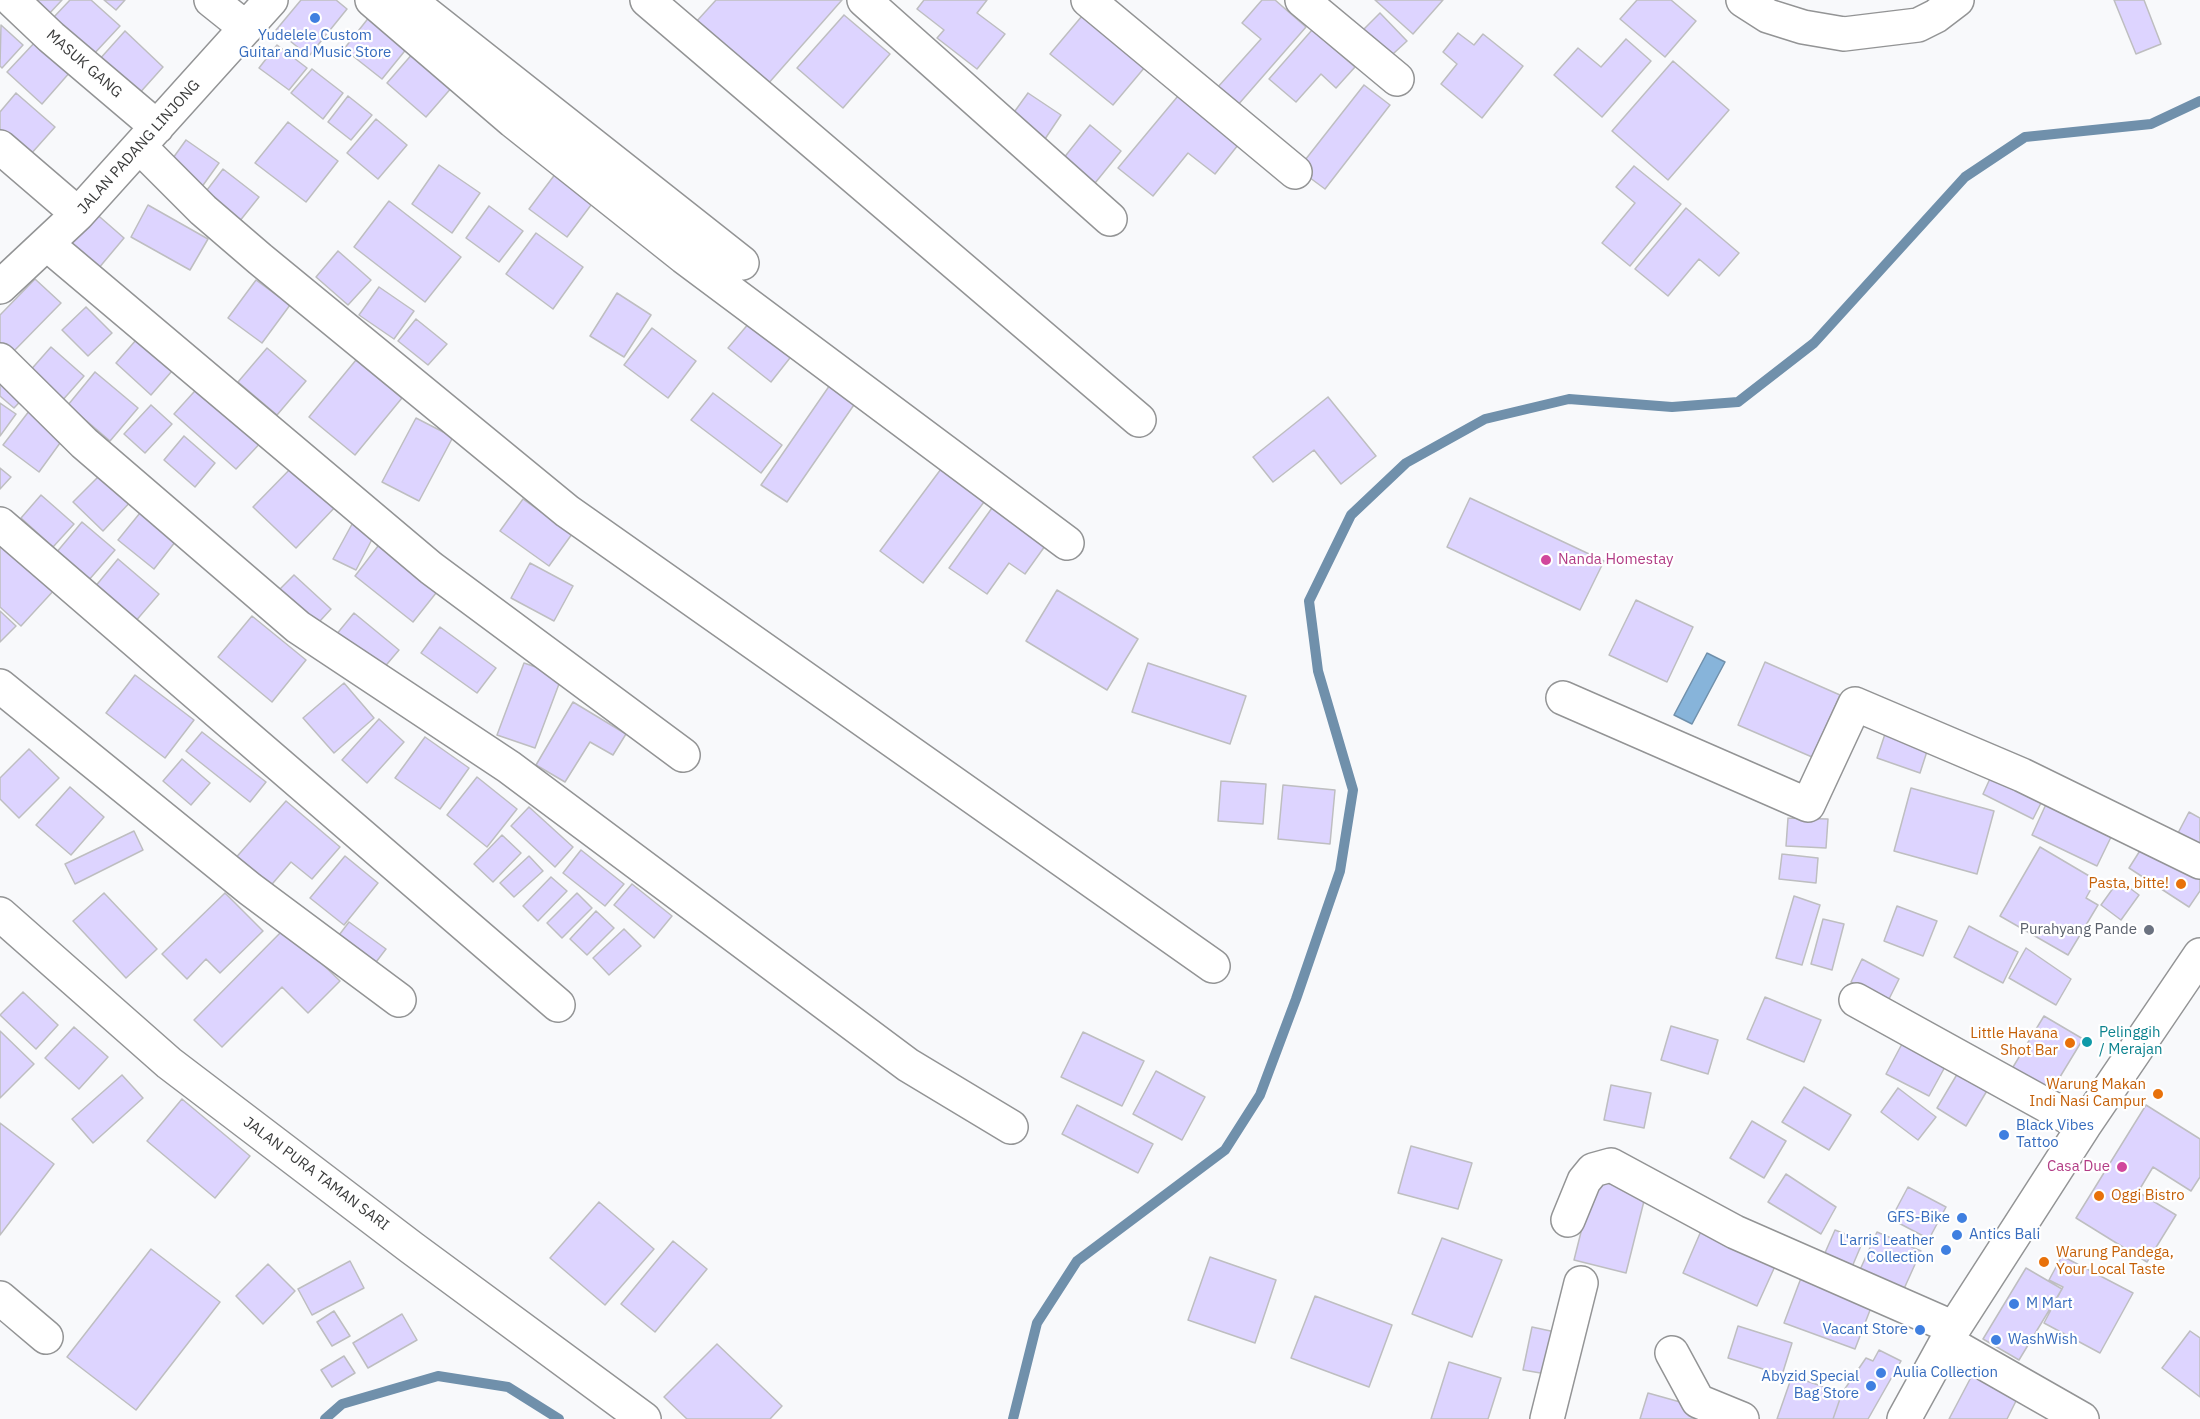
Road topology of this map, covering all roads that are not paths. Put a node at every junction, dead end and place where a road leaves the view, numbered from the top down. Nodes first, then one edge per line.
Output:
1 (12, 0) edge
2 (211, 0) edge
3 (271, 0) edge
4 (372, 0) edge
5 (409, 0) edge
6 (647, 0) edge
7 (864, 0) edge
8 (1088, 0) edge
9 (1302, 0) edge
10 (1743, 0) edge
11 (1957, 0) edge
12 (246, 28) junction
13 (1397, 79) dead end
14 (149, 137) junction
15 (0, 147) edge
16 (1294, 172) dead end
17 (78, 214) junction
18 (1110, 219) dead end
19 (48, 245) junction
20 (742, 263) dead end
21 (0, 287) edge
22 (0, 360) edge
23 (1139, 420) dead end
24 (0, 524) edge
25 (1067, 543) dead end
26 (0, 686) edge
27 (1563, 698) dead end
28 (683, 755) dead end
29 (2200, 862) edge
30 (0, 914) edge
31 (2200, 955) edge
32 (1213, 966) dead end
33 (399, 1000) dead end
34 (1856, 1000) dead end
35 (558, 1005) dead end
36 (2084, 1126) junction
37 (1011, 1127) dead end
38 (1568, 1220) dead end
39 (1581, 1284) dead end
40 (0, 1299) edge
41 (1950, 1335) junction
42 (46, 1337) dead end
43 (1672, 1353) dead end
44 (644, 1419) edge
45 (1547, 1419) edge
46 (1742, 1419) edge
47 (1904, 1419) edge
48 (2082, 1419) edge

1 - 14 street, MASUK GANG
2 - 12 street
3 - 12 street, JALAN PADANG LINJONG
4 - 25 street
5 - 20 street
6 - 23 street
7 - 18 street
8 - 16 street
9 - 13 street
10 - 11 street
12 - 14 street, JALAN PADANG LINJONG
14 - 17 street, JALAN PADANG LINJONG
14 - 32 street, MASUK GANG
15 - 17 street
17 - 19 street, JALAN PADANG LINJONG
19 - 21 street, JALAN PADANG LINJONG
19 - 28 street
22 - 37 street
24 - 35 street
26 - 33 street
27 - 29 street
30 - 44 street, JALAN PURA TAMAN SARI
31 - 36 street
34 - 36 street
36 - 41 street
38 - 41 street
39 - 45 street
40 - 42 street
41 - 47 street
41 - 48 street
43 - 46 street

